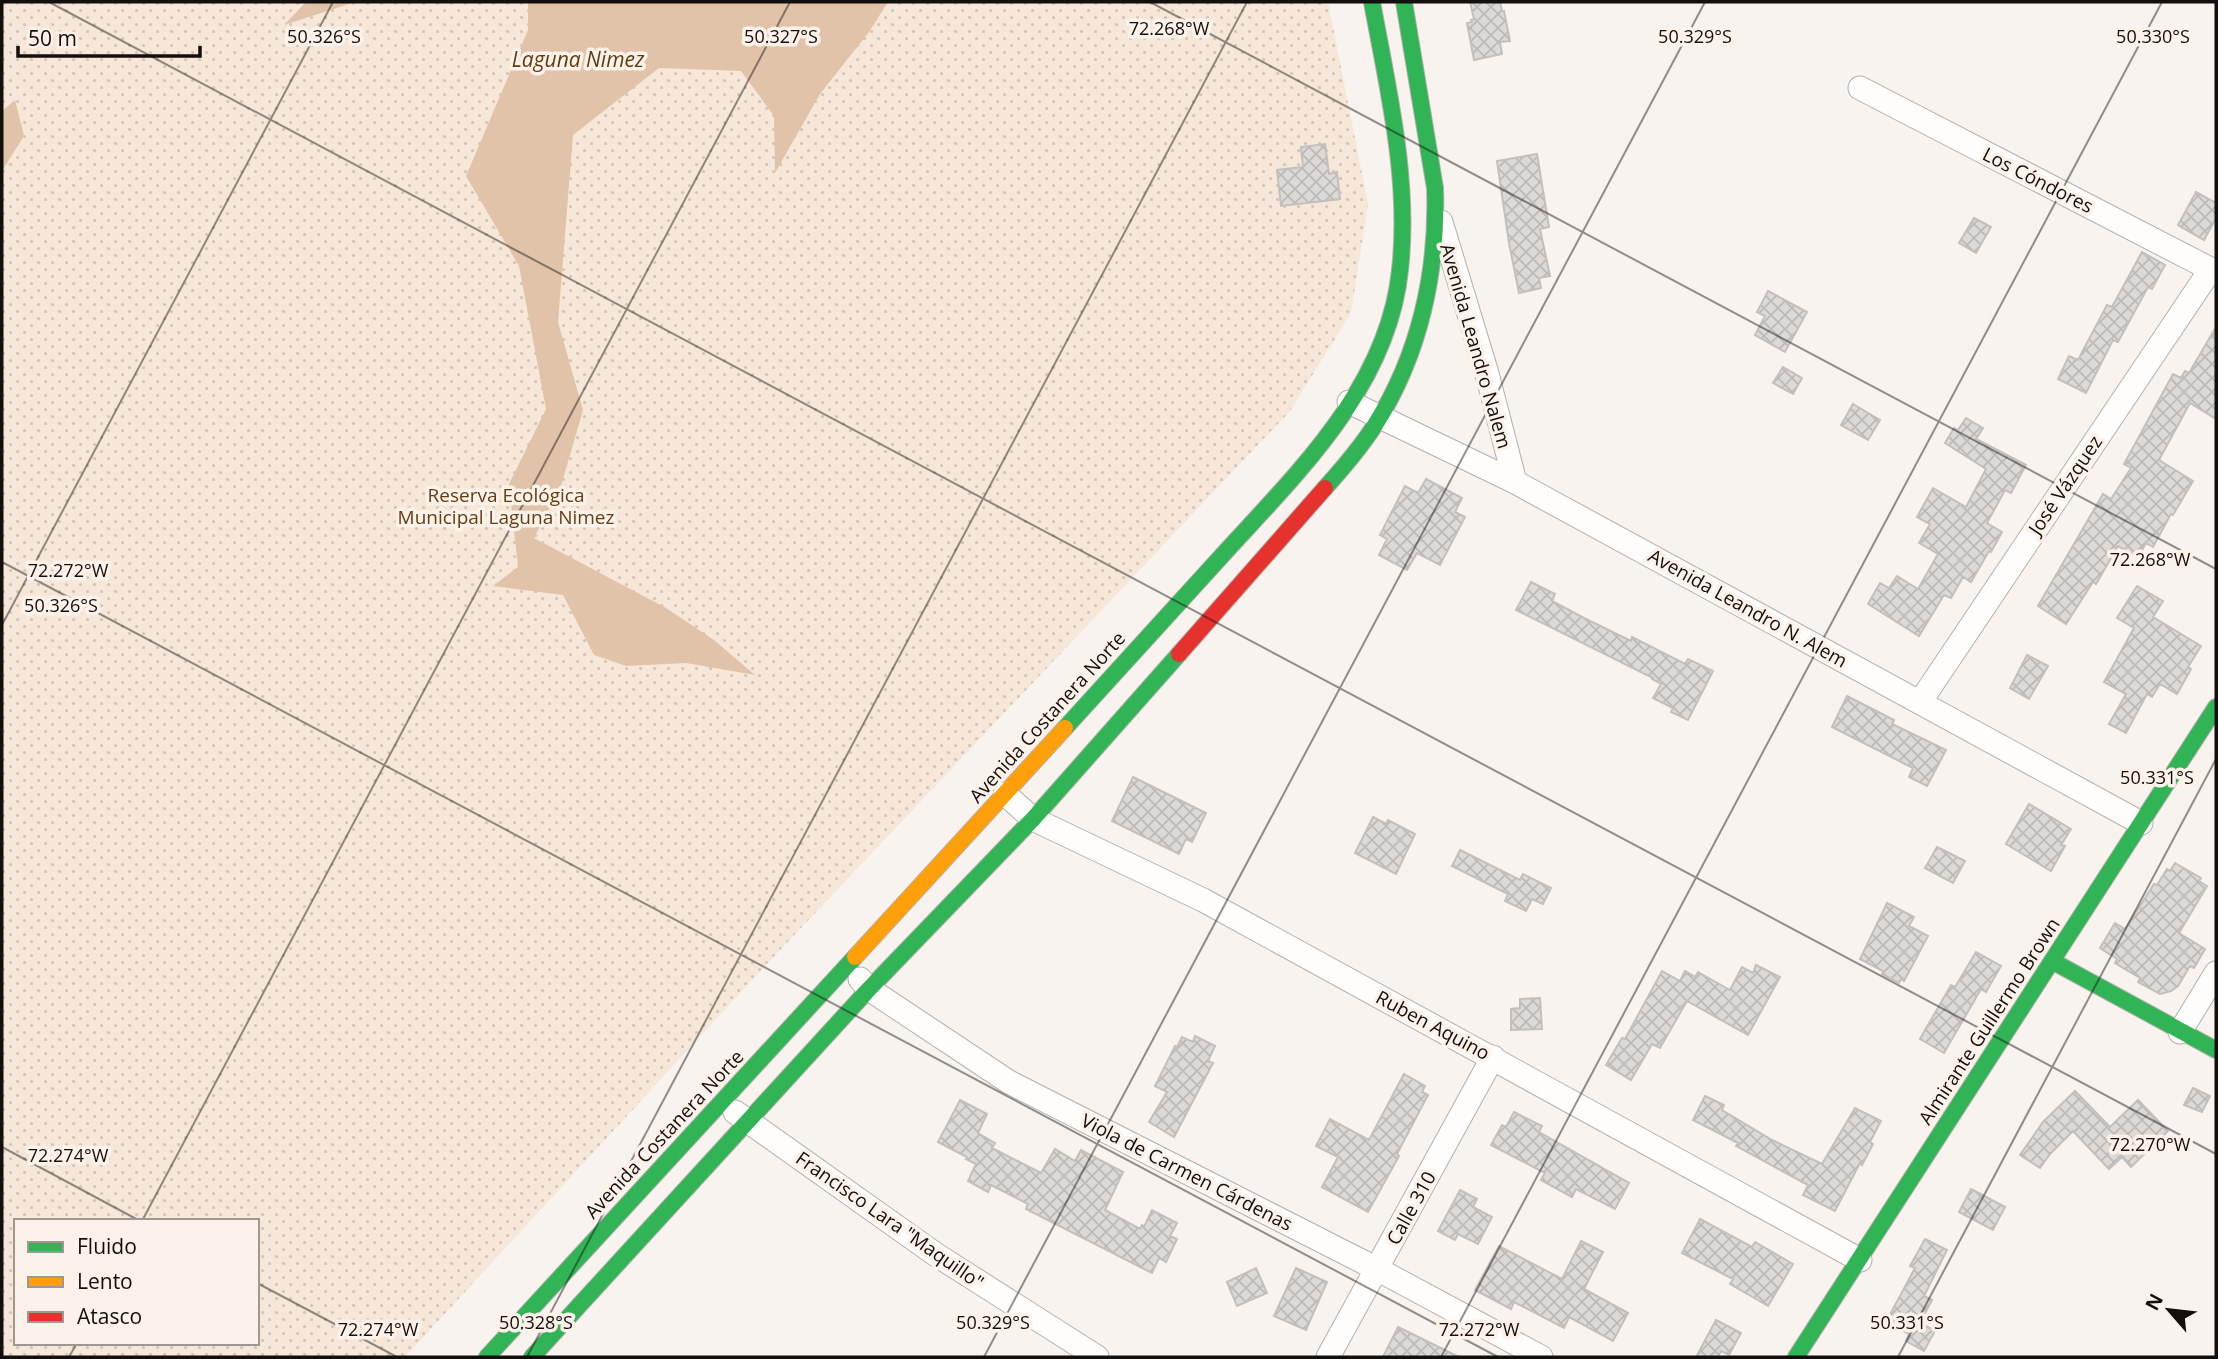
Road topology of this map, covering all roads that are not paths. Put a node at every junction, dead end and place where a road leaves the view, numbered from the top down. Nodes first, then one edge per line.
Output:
1 (1372, 2) edge
2 (1404, 2) edge
3 (1860, 88) dead end
4 (1437, 210) junction
5 (2213, 271) edge
6 (1349, 402) junction
7 (1380, 417) junction
8 (1515, 482) junction
9 (1920, 702) junction
10 (2216, 707) edge
11 (1005, 794) junction
12 (1033, 819) junction
13 (2141, 823) junction
14 (2052, 961) junction
15 (846, 965) junction
16 (2216, 973) edge
17 (869, 989) junction
18 (2180, 1032) junction
19 (2216, 1050) edge
20 (1493, 1057) junction
21 (722, 1102) junction
22 (748, 1121) junction
23 (1860, 1260) junction
24 (1377, 1269) junction
25 (487, 1357) edge
26 (532, 1357) edge
27 (1097, 1357) edge
28 (1328, 1357) edge
29 (1541, 1357) edge
30 (1796, 1357) edge

1 - 6 street, Avenida Costanera Norte
2 - 4 street
3 - 5 street, Los Cóndores
4 - 7 street
4 - 8 street, Avenida Leandro Nalem
5 - 9 street, José Vázquez
6 - 7 street, Avenida Leandro N. Alem
6 - 11 street, Avenida Costanera Norte
7 - 8 street, Avenida Leandro N. Alem
7 - 12 street
8 - 9 street, Avenida Leandro N. Alem
9 - 13 street, Avenida Leandro N. Alem
10 - 13 street, Almirante Guillermo Brown
11 - 12 street, Ruben Aquino
11 - 15 street, Avenida Costanera Norte
12 - 17 street
12 - 20 street, Ruben Aquino
13 - 14 street, Almirante Guillermo Brown
14 - 18 street
14 - 23 street, Almirante Guillermo Brown
15 - 17 street, Viola de Carmen Cárdenas
15 - 21 street, Avenida Costanera Norte
16 - 18 street
17 - 22 street
17 - 24 street, Viola de Carmen Cárdenas
18 - 19 street
20 - 23 street, Ruben Aquino
20 - 24 street, Calle 310
21 - 22 street, Francisco Lara "Maquillo"
21 - 25 street, Avenida Costanera Norte
22 - 26 street
22 - 27 street, Francisco Lara "Maquillo"
23 - 30 street, Almirante Guillermo Brown
24 - 28 street, Calle 310
24 - 29 street, Viola de Carmen Cárdenas

